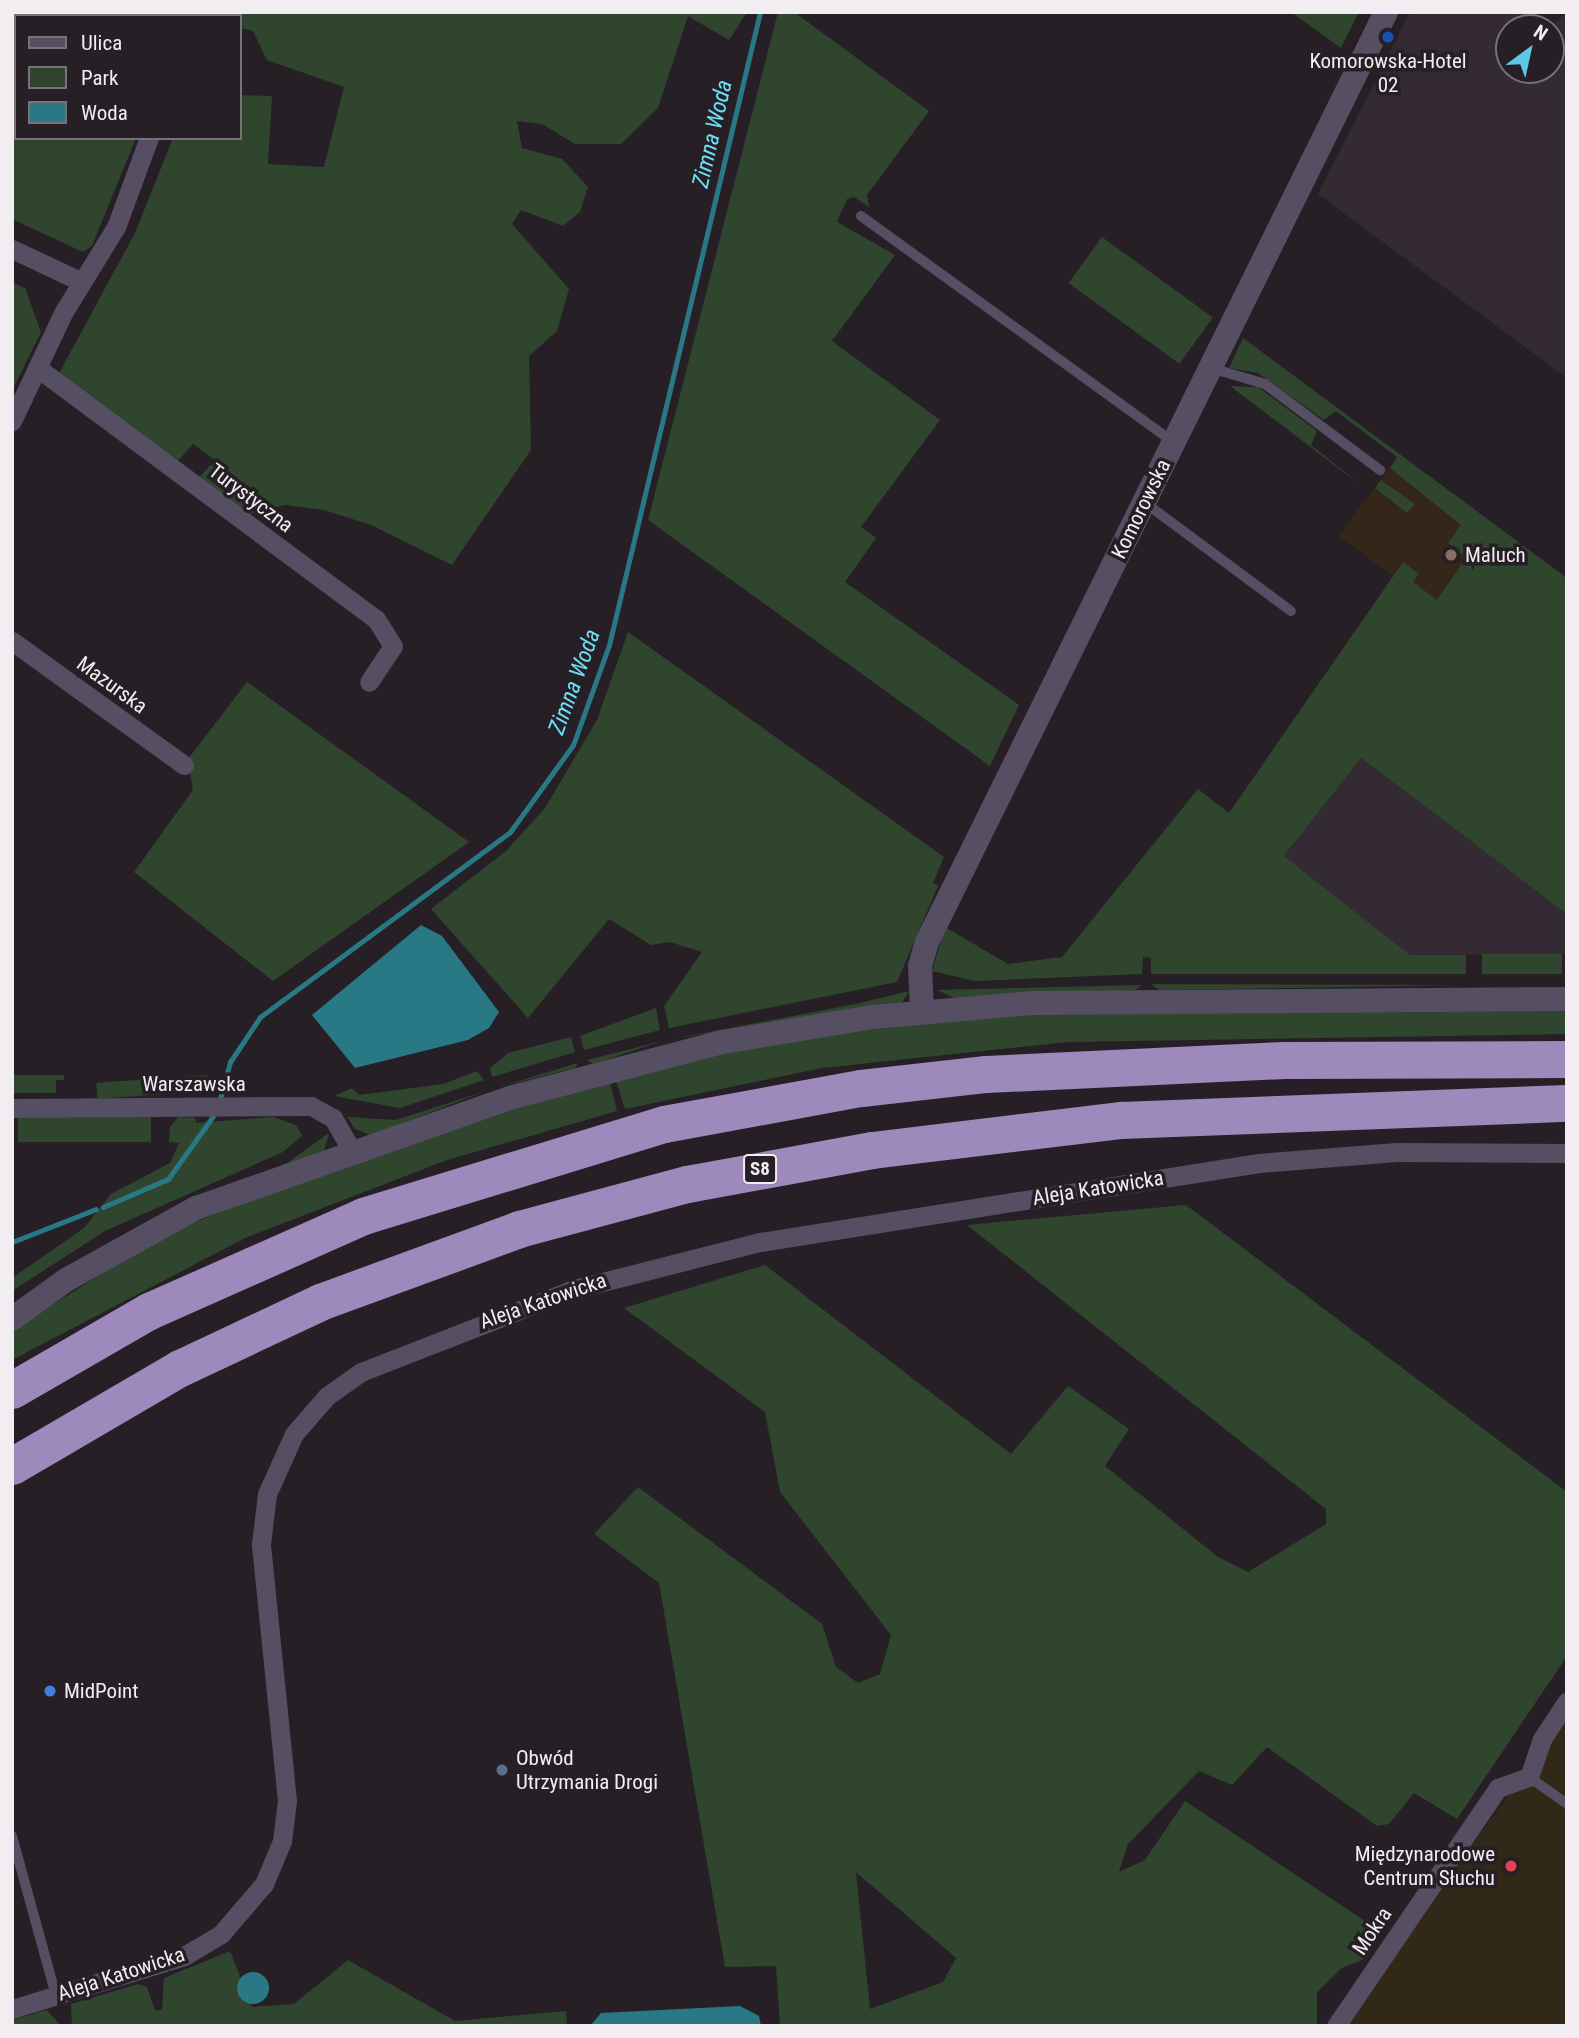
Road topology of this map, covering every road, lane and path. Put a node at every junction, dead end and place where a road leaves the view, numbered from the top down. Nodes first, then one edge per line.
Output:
1 (1385, 12) edge
2 (148, 140) edge
3 (861, 216) dead end
4 (12, 249) edge
5 (82, 282) junction
6 (1210, 368) junction
7 (39, 369) junction
8 (12, 422) edge
9 (1174, 442) junction
10 (1380, 470) dead end
11 (1144, 502) junction
12 (1291, 611) dead end
13 (12, 641) edge
14 (369, 682) dead end
15 (184, 765) dead end
16 (1567, 999) edge
17 (922, 1011) junction
18 (1567, 1059) edge
19 (1567, 1103) edge
20 (12, 1108) edge
21 (352, 1151) junction
22 (1567, 1153) edge
23 (12, 1319) edge
24 (12, 1390) edge
25 (12, 1466) edge
26 (1567, 1701) edge
27 (1530, 1777) junction
28 (1567, 1804) edge
29 (12, 1836) edge
30 (56, 1996) junction
31 (12, 2009) edge
32 (1336, 2026) edge

1 - 6 street, Komorowska
2 - 5 street
3 - 9 lane
4 - 5 street
5 - 7 street
6 - 9 street, Komorowska
6 - 10 lane
7 - 8 street
7 - 14 street, Turystyczna
9 - 11 street, Komorowska
11 - 12 lane
11 - 17 street, Komorowska
13 - 15 street, Mazurska
16 - 17 street
17 - 21 street
18 - 24 highway
19 - 25 highway, S8
20 - 21 street, Warszawska
21 - 23 street
22 - 30 street, Aleja Katowicka
26 - 27 street
27 - 28 lane
27 - 32 street, Mokra
29 - 30 lane
30 - 31 street, Aleja Katowicka

